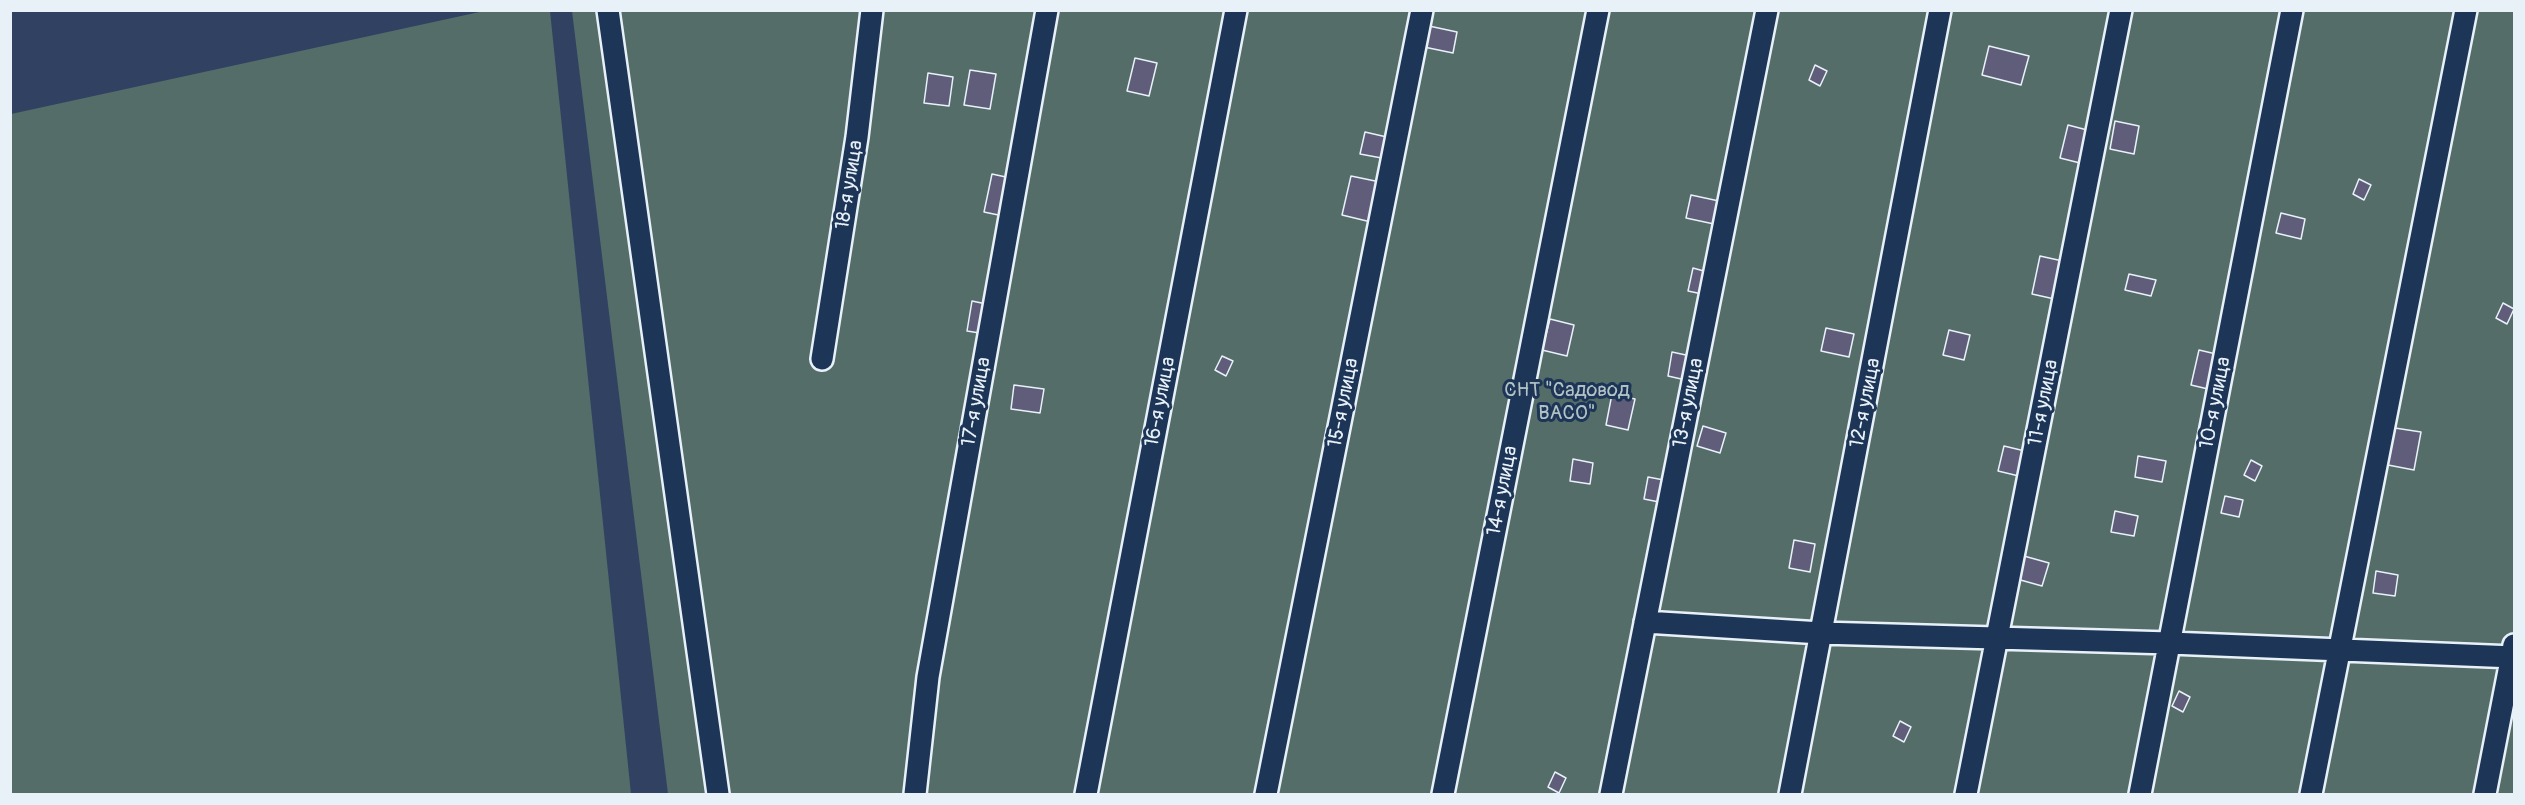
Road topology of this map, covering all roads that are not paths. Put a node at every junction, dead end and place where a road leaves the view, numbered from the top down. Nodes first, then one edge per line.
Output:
1 (608, 10) edge
2 (872, 10) edge
3 (1047, 10) edge
4 (1236, 10) edge
5 (1422, 10) edge
6 (1598, 10) edge
7 (1767, 10) edge
8 (1941, 10) edge
9 (2121, 10) edge
10 (2292, 10) edge
11 (2466, 10) edge
12 (822, 359) dead end
13 (1645, 622) junction
14 (1821, 633) junction
15 (1997, 638) junction
16 (2170, 643) junction
17 (2340, 650) junction
18 (2514, 653) edge
19 (718, 795) edge
20 (915, 795) edge
21 (1086, 795) edge
22 (1266, 795) edge
23 (1443, 795) edge
24 (1611, 795) edge
25 (1790, 795) edge
26 (1966, 795) edge
27 (2140, 795) edge
28 (2312, 795) edge
29 (2485, 795) edge

1 - 19 street
2 - 12 street, 18-я улица
3 - 20 street, 17-я улица
4 - 21 street, 16-я улица
5 - 22 street, 15-я улица
6 - 23 street, 14-я улица
7 - 13 street, 13-я улица
8 - 14 street, 12-я улица
9 - 15 street, 11-я улица
10 - 16 street, 10-я улица
11 - 17 street
13 - 14 street
13 - 24 street, 13-я улица
14 - 15 street
14 - 25 street, 12-я улица
15 - 16 street
15 - 26 street, 11-я улица
16 - 17 street
16 - 27 street, 10-я улица
17 - 18 street
17 - 28 street
18 - 29 street

